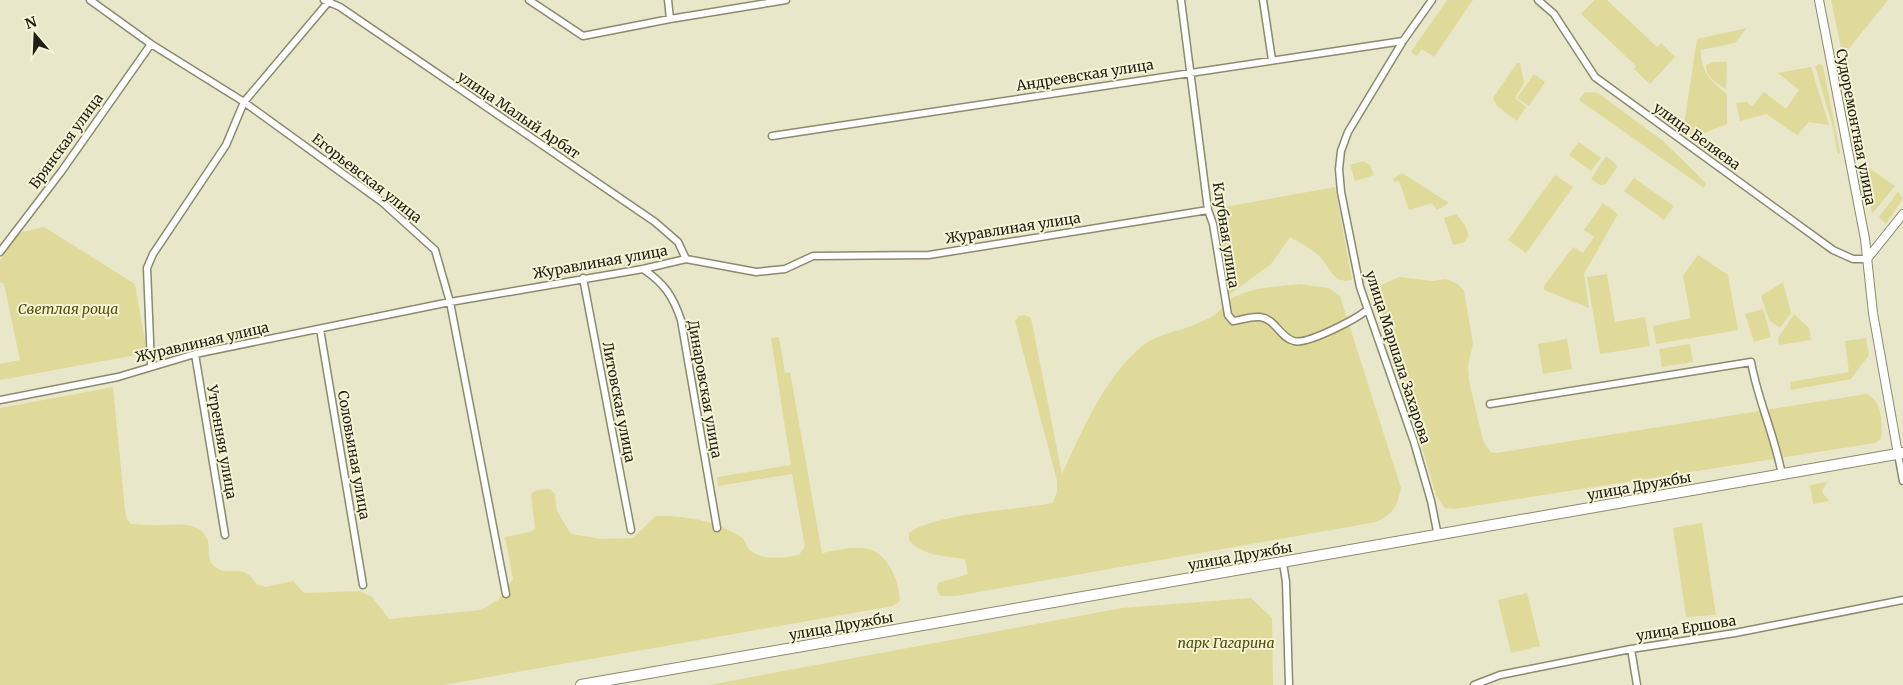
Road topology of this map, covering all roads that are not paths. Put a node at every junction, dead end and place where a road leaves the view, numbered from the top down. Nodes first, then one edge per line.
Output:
1 (90, 0) edge
2 (529, 0) edge
3 (668, 0) edge
4 (786, 0) edge
5 (1182, 0) edge
6 (1263, 0) edge
7 (1432, 0) edge
8 (1538, 0) edge
9 (1819, 0) edge
10 (328, 1) edge
11 (670, 19) junction
12 (1403, 41) junction
13 (151, 44) junction
14 (1272, 60) junction
15 (1191, 71) junction
16 (244, 102) junction
17 (772, 136) dead end
18 (1208, 210) junction
19 (1903, 214) edge
20 (0, 252) edge
21 (1867, 258) junction
22 (686, 259) junction
23 (643, 269) junction
24 (583, 278) junction
25 (450, 302) junction
26 (1367, 310) junction
27 (320, 329) junction
28 (195, 354) junction
29 (151, 365) junction
30 (0, 400) edge
31 (1490, 404) dead end
32 (1901, 454) edge
33 (1782, 475) junction
34 (1903, 482) edge
35 (718, 528) dead end
36 (631, 530) dead end
37 (225, 535) dead end
38 (1438, 536) junction
39 (1283, 563) junction
40 (363, 585) dead end
41 (506, 594) dead end
42 (1903, 600) edge
43 (1631, 649) junction
44 (1479, 684) edge
45 (581, 685) edge
46 (1289, 685) edge
47 (1637, 685) edge

1 - 13 street, Егорьевская улица
2 - 11 street
3 - 11 street
4 - 11 street
5 - 15 street, Клубная улица
6 - 14 street
7 - 12 street, улица Маршала Захарова
8 - 21 street, улица Беляева
9 - 21 street, Судоремонтная улица
10 - 16 street
10 - 22 street, улица Малый Арбат
12 - 14 street, Андреевская улица
12 - 26 street, улица Маршала Захарова
13 - 16 street, Егорьевская улица
13 - 20 street, Брянская улица
14 - 15 street, Андреевская улица
15 - 17 street, Андреевская улица
15 - 18 street, Клубная улица
16 - 25 street, Егорьевская улица
16 - 29 street
18 - 22 street, Журавлиная улица
18 - 26 street, Клубная улица
19 - 21 street
21 - 32 street, Судоремонтная улица
22 - 23 street, Журавлиная улица
23 - 24 street, Журавлиная улица
23 - 35 street, Динаровская улица
24 - 25 street, Журавлиная улица
24 - 36 street, Литовская улица
25 - 27 street, Журавлиная улица
25 - 41 street, Егорьевская улица
26 - 38 street, улица Маршала Захарова
27 - 28 street, Журавлиная улица
27 - 40 street, Соловьиная улица
28 - 29 street, Журавлиная улица
28 - 37 street, Утренняя улица
29 - 30 street, Журавлиная улица
31 - 33 street
32 - 33 main road, улица Дружбы
32 - 34 street
33 - 38 main road, улица Дружбы
38 - 39 main road, улица Дружбы
39 - 45 main road, улица Дружбы
39 - 46 street
42 - 43 street, улица Ершова
43 - 44 street, улица Ершова
43 - 47 street

